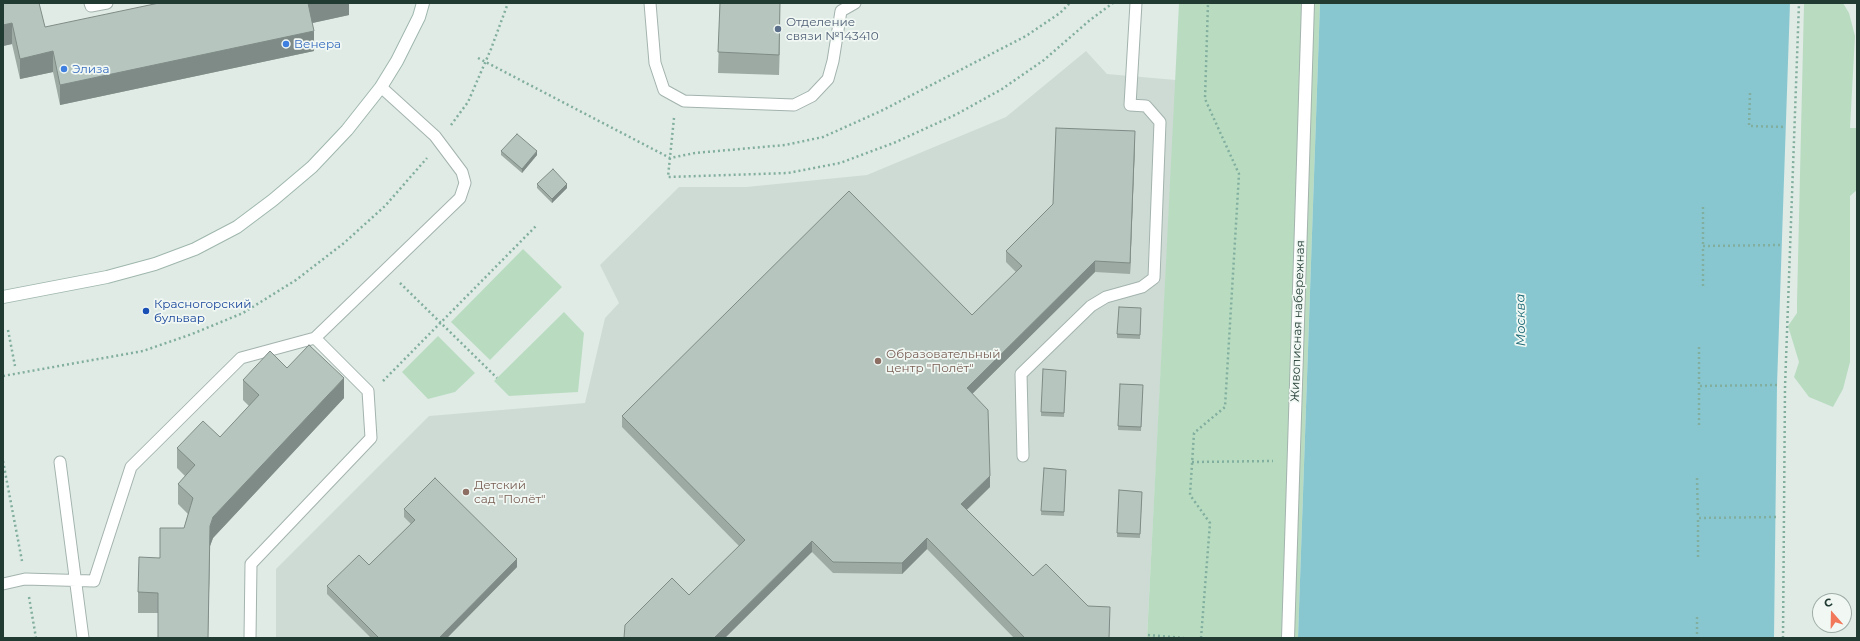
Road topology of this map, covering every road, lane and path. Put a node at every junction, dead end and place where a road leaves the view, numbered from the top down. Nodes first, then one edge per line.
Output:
1 (90, 3) edge
2 (107, 3) edge
3 (423, 3) edge
4 (508, 3) edge
5 (650, 3) edge
6 (855, 3) edge
7 (1113, 3) edge
8 (1136, 3) edge
9 (1208, 3) edge
10 (1308, 3) edge
11 (1799, 3) edge
12 (382, 87) junction
13 (1750, 93) dead end
14 (676, 97) junction
15 (1786, 127) dead end
16 (439, 142) junction
17 (1703, 207) dead end
18 (537, 225) dead end
19 (1703, 246) junction
20 (1782, 246) dead end
21 (386, 269) junction
22 (1703, 286) dead end
23 (3, 297) edge
24 (441, 323) junction
25 (8, 330) dead end
26 (315, 338) junction
27 (1699, 347) dead end
28 (15, 366) dead end
29 (3, 376) edge
30 (497, 378) dead end
31 (1777, 385) dead end
32 (1699, 386) junction
33 (368, 391) junction
34 (1699, 425) dead end
35 (1023, 456) dead end
36 (3, 461) edge
37 (1294, 461) junction
38 (60, 462) dead end
39 (1192, 462) junction
40 (1697, 478) dead end
41 (1776, 517) dead end
42 (1698, 518) junction
43 (1698, 557) dead end
44 (25, 579) junction
45 (75, 579) junction
46 (3, 584) edge
47 (1697, 618) dead end
48 (1148, 635) dead end
49 (36, 638) edge
50 (83, 638) edge
51 (250, 638) edge
52 (1184, 638) edge
53 (1201, 638) edge
54 (1288, 638) edge
55 (1697, 638) edge
56 (1783, 638) edge

1 - 2 lane
3 - 12 street
4 - 16 path
5 - 14 lane
6 - 14 lane
7 - 14 path
8 - 35 lane
9 - 39 path
10 - 37 street, Живописная набережная
11 - 56 path
12 - 16 lane
12 - 23 street
13 - 15 path
16 - 21 lane
16 - 29 path
17 - 19 path
18 - 24 path
19 - 20 path
19 - 22 path
21 - 24 path
21 - 26 lane
24 - 30 path
24 - 33 path
25 - 28 path
26 - 33 lane
26 - 45 lane
27 - 32 path
31 - 32 path
32 - 34 path
33 - 51 lane
36 - 44 path
37 - 39 path
37 - 54 street, Живописная набережная
38 - 45 lane
39 - 53 path
40 - 42 path
41 - 42 path
42 - 43 path
44 - 45 lane
44 - 46 lane
44 - 49 path
45 - 50 lane
47 - 55 path
48 - 52 path

